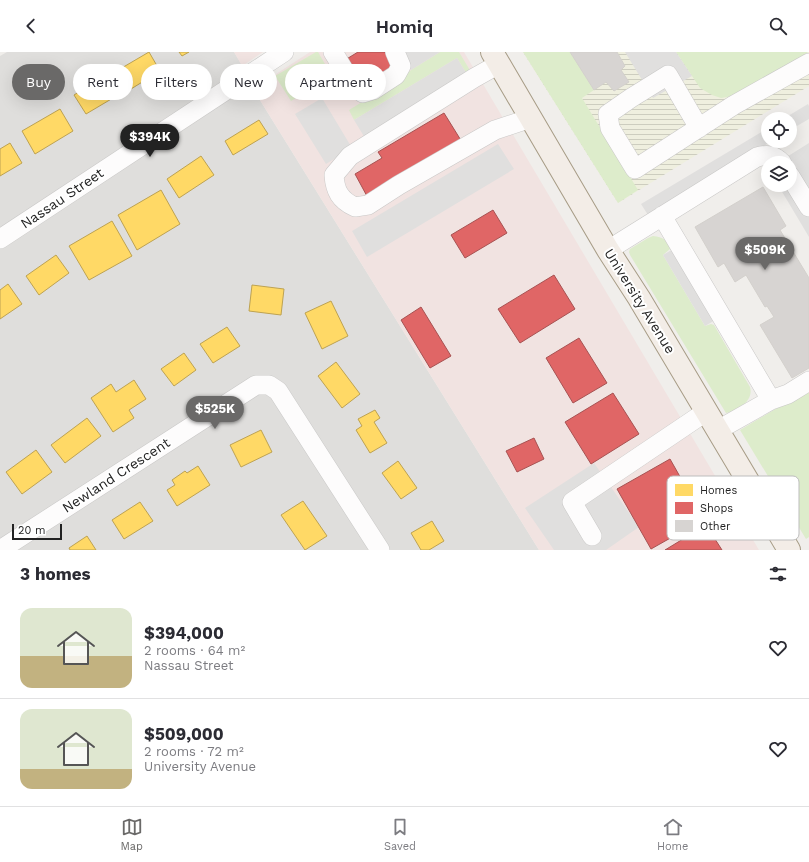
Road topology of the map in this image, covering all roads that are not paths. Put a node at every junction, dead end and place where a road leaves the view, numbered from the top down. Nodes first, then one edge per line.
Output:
1 (284, 52) edge
2 (333, 52) edge
3 (395, 52) edge
4 (496, 58) edge
5 (809, 62) edge
6 (531, 118) junction
7 (699, 128) junction
8 (761, 156) edge
9 (762, 156) edge
10 (773, 156) edge
11 (797, 187) edge
12 (809, 207) edge
13 (662, 216) junction
14 (0, 239) edge
15 (608, 250) junction
16 (809, 381) edge
17 (771, 400) junction
18 (707, 411) junction
19 (718, 430) junction
20 (745, 476) edge
21 (592, 536) dead end
22 (783, 540) edge
23 (0, 550) edge
24 (380, 550) edge
25 (789, 550) edge

1 - 14 street, Nassau Street
2 - 3 street
4 - 6 main road, University Avenue
4 - 6 street
5 - 7 street
6 - 15 main road, University Avenue
7 - 7 street
8 - 13 street
9 - 10 street
11 - 12 street
13 - 15 street
13 - 17 street
15 - 18 main road, University Avenue
16 - 17 street
17 - 19 street
18 - 19 main road, University Avenue
18 - 21 street
19 - 20 main road, University Avenue
22 - 25 main road, University Avenue
23 - 24 street, Newland Crescent

